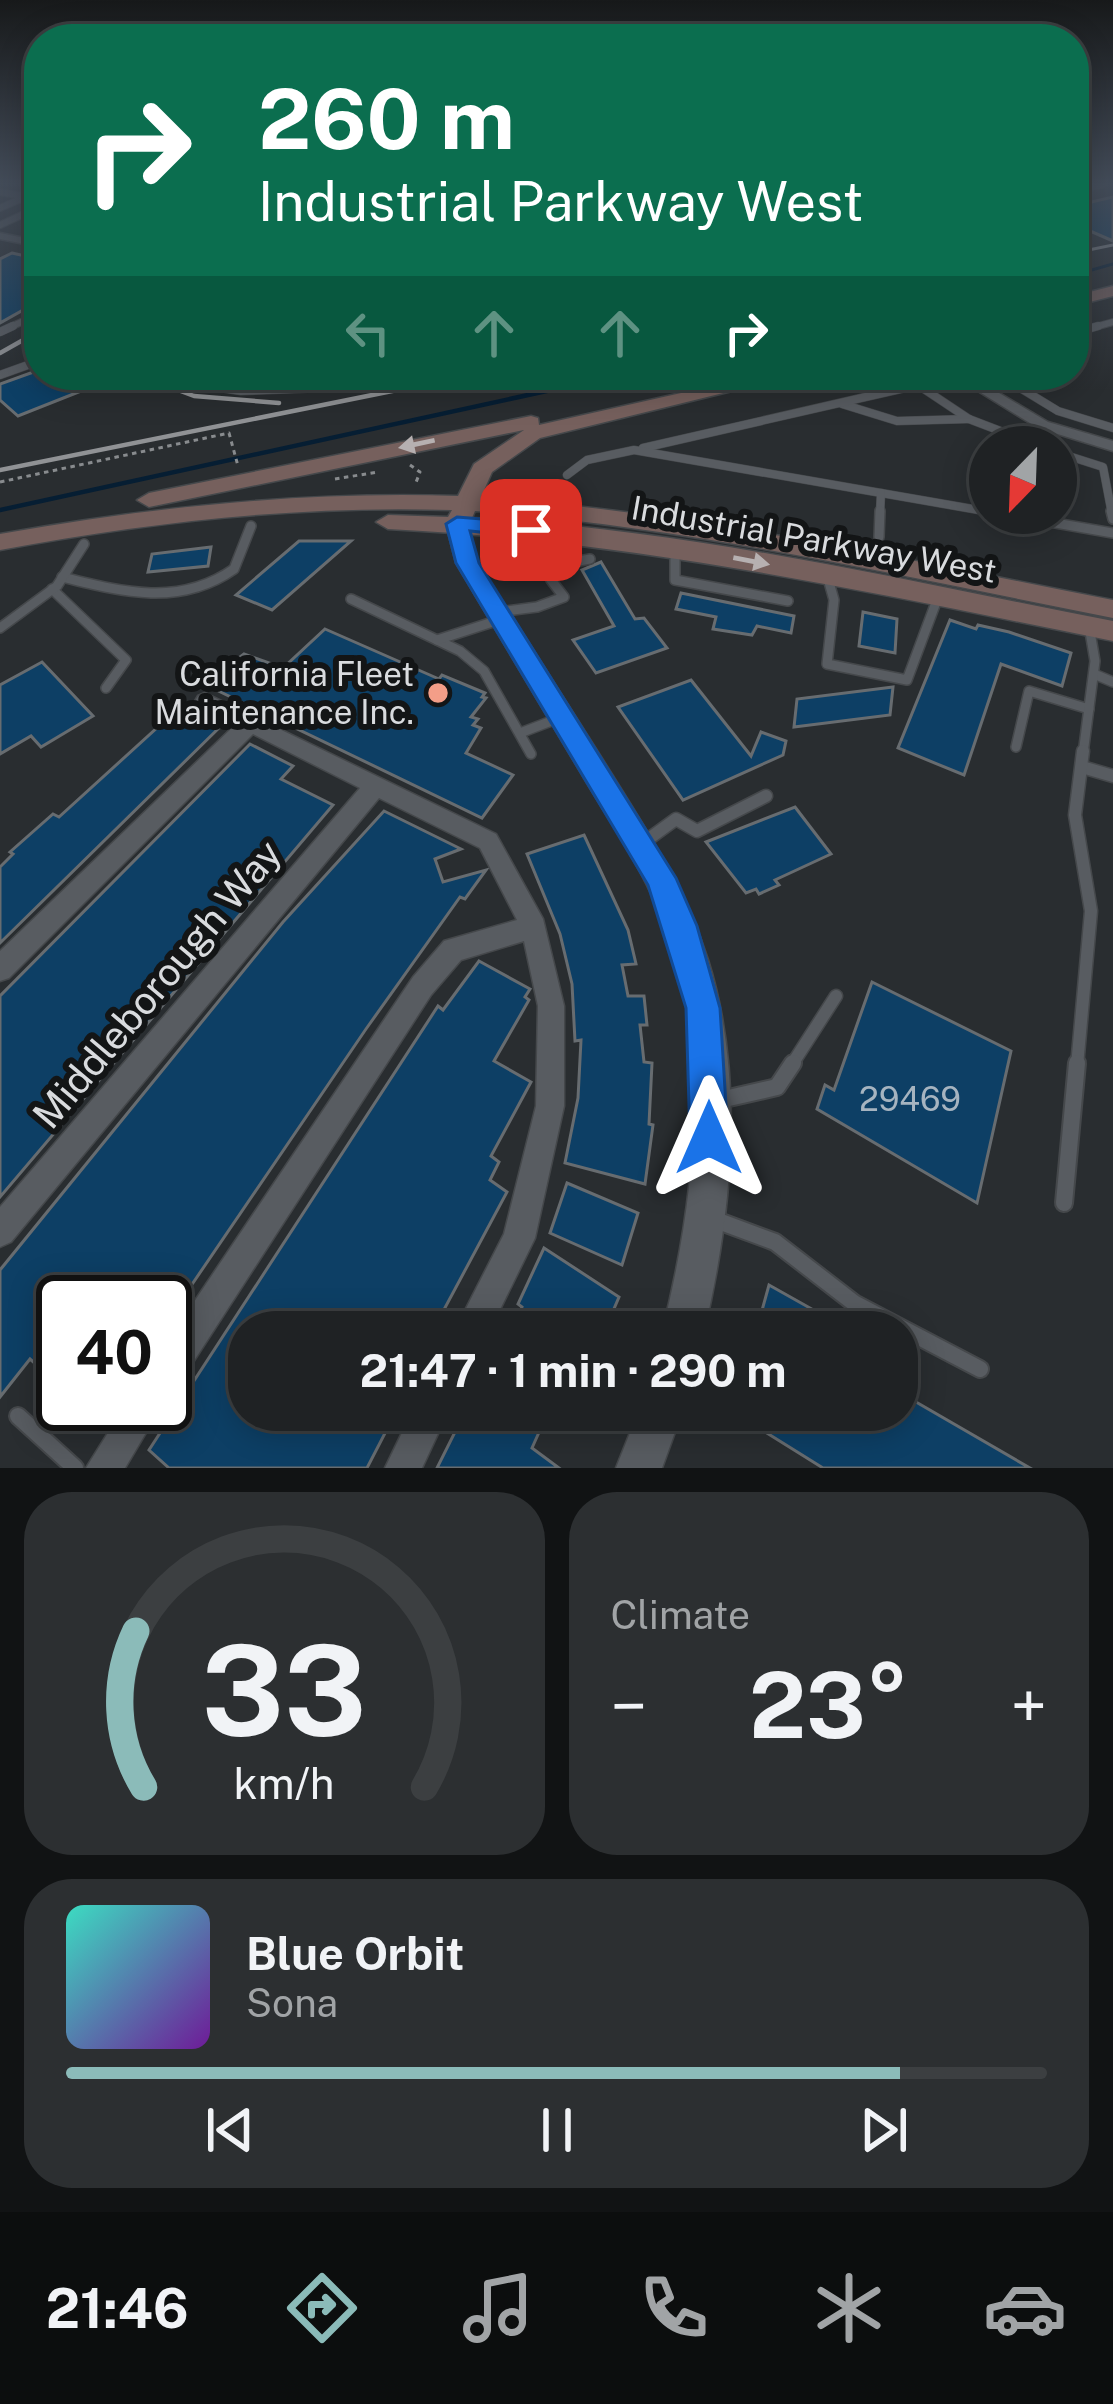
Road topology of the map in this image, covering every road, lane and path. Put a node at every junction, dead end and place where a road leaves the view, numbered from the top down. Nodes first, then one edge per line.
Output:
1 (260, 390) edge
2 (303, 390) edge
3 (671, 390) edge
4 (722, 390) edge
5 (896, 390) edge
6 (926, 390) edge
7 (985, 390) edge
8 (1024, 390) edge
9 (838, 403) junction
10 (969, 419) junction
11 (531, 422) junction
12 (987, 426) edge
13 (1113, 428) edge
14 (1113, 446) edge
15 (634, 450) junction
16 (1077, 459) edge
17 (240, 474) dead end
18 (567, 475) dead end
19 (0, 482) edge
20 (880, 493) junction
21 (969, 508) edge
22 (457, 509) junction
23 (1113, 519) edge
24 (251, 526) junction
25 (1077, 527) edge
26 (0, 531) edge
27 (1113, 533) edge
28 (879, 537) dead end
29 (0, 542) edge
30 (85, 544) junction
31 (675, 548) junction
32 (0, 557) edge
33 (590, 559) dead end
34 (830, 565) junction
35 (62, 578) junction
36 (52, 590) junction
37 (938, 597) junction
38 (351, 599) dead end
39 (788, 601) dead end
40 (1113, 609) edge
41 (500, 615) junction
42 (0, 628) edge
43 (1101, 628) edge
44 (437, 640) junction
45 (1094, 674) junction
46 (1113, 682) edge
47 (106, 688) dead end
48 (206, 701) dead end
49 (1089, 709) junction
50 (562, 717) junction
51 (250, 724) junction
52 (520, 733) junction
53 (1016, 747) dead end
54 (531, 754) dead end
55 (1082, 767) junction
56 (1113, 776) edge
57 (374, 788) junction
58 (766, 796) dead end
59 (640, 845) junction
60 (534, 927) junction
61 (0, 969) edge
62 (836, 996) dead end
63 (711, 1102) junction
64 (1064, 1203) dead end
65 (704, 1216) junction
66 (0, 1231) edge
67 (482, 1311) edge
68 (687, 1311) edge
69 (192, 1335) edge
70 (980, 1369) dead end
71 (18, 1416) dead end
72 (128, 1431) edge
73 (422, 1431) edge
74 (653, 1431) edge
75 (75, 1468) edge
76 (104, 1468) edge
77 (403, 1468) edge
78 (639, 1468) edge

1 - 2 lane
3 - 11 main road
4 - 22 main road
5 - 9 lane
6 - 10 lane
7 - 14 street
8 - 13 lane
9 - 10 lane
9 - 15 lane
10 - 12 lane
11 - 22 main road
11 -> 26 main road
15 - 18 lane
15 - 20 lane
16 - 23 lane
17 - 19 path
20 - 21 lane
20 - 28 lane
22 - 24 main road, Industrial Parkway West
22 - 29 main road, Industrial Parkway West
22 - 31 main road, Industrial Parkway West
22 - 34 main road, Industrial Parkway West
22 - 41 street
24 - 30 main road, Industrial Parkway West
24 - 35 lane
25 - 27 lane
30 - 32 main road, Industrial Parkway West
30 - 35 lane
31 -> 34 main road, Industrial Parkway West
31 - 39 lane
33 - 41 lane
34 - 37 main road, Industrial Parkway West
34 - 37 lane
34 - 40 main road, Industrial Parkway West
35 - 36 lane
36 - 42 lane
36 - 47 lane
37 - 43 main road, Industrial Parkway West
38 - 44 lane
41 - 44 lane
41 - 50 street
43 - 45 lane
44 - 52 lane
45 - 46 lane
45 - 49 lane
48 - 51 street
49 - 53 lane
49 - 55 lane
50 - 52 lane
50 - 59 street
51 - 57 street
51 - 61 street
52 - 54 lane
55 - 56 lane
55 - 64 lane
57 - 60 street
57 - 66 street, Middleborough Way
58 - 59 lane
59 - 63 street
60 - 67 street
60 - 69 street
62 - 63 lane
63 - 65 street
65 - 68 street
65 - 70 lane
71 - 75 lane
72 - 76 street
73 - 77 street
74 - 78 street

